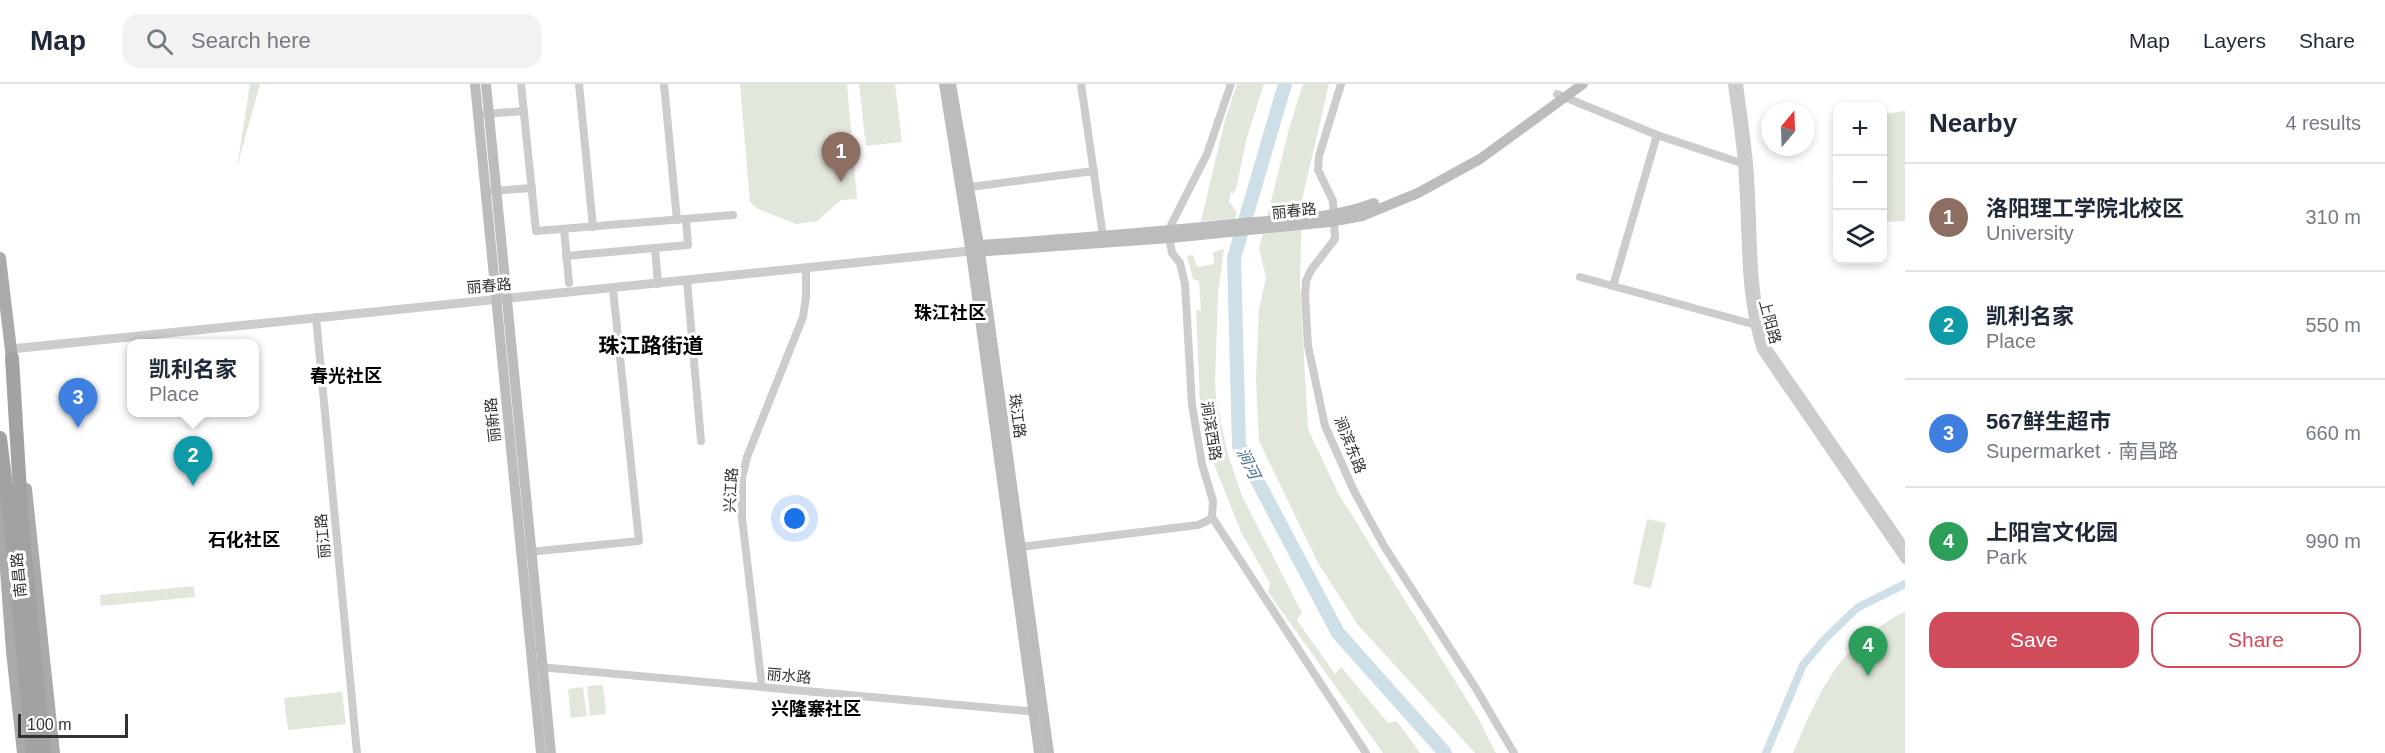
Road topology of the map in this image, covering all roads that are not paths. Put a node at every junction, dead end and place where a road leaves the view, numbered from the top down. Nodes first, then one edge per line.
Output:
1 (475, 84) edge
2 (486, 84) edge
3 (521, 84) edge
4 (579, 84) edge
5 (664, 84) edge
6 (944, 84) edge
7 (951, 84) edge
8 (1081, 84) edge
9 (1231, 84) edge
10 (1341, 84) edge
11 (1571, 84) edge
12 (1583, 84) edge
13 (1732, 84) edge
14 (1739, 84) edge
15 (1561, 95) junction
16 (524, 111) junction
17 (484, 114) junction
18 (1657, 135) junction
19 (1745, 165) junction
20 (1094, 171) junction
21 (532, 188) junction
22 (970, 188) junction
23 (491, 191) junction
24 (733, 215) dead end
25 (1332, 217) junction
26 (682, 219) junction
27 (593, 226) junction
28 (564, 229) junction
29 (1169, 234) junction
30 (1103, 236) junction
31 (655, 248) junction
32 (976, 250) junction
33 (566, 256) junction
34 (0, 258) edge
35 (806, 269) junction
36 (1580, 277) dead end
37 (687, 281) junction
38 (569, 284) dead end
39 (658, 284) junction
40 (1613, 286) junction
41 (613, 289) junction
42 (501, 300) junction
43 (316, 317) junction
44 (1757, 326) junction
45 (6, 351) edge
46 (0, 438) edge
47 (701, 441) dead end
48 (0, 490) edge
49 (1212, 517) junction
50 (17, 526) junction
51 (1020, 546) junction
52 (1905, 547) edge
53 (526, 552) junction
54 (1905, 560) edge
55 (537, 667) junction
56 (762, 687) junction
57 (1038, 712) junction
58 (23, 753) edge
59 (33, 753) edge
60 (44, 753) edge
61 (54, 753) edge
62 (357, 753) edge
63 (540, 753) edge
64 (551, 753) edge
65 (1039, 753) edge
66 (1049, 753) edge
67 (1366, 753) edge
68 (1514, 753) edge

1 - 17 main road, 丽新路
2 - 17 main road, 丽新路
3 - 16 street
4 - 27 street
5 - 26 street
6 - 32 main road, 珠江路
7 - 22 main road, 珠江路
8 - 20 street
9 - 29 street
10 - 25 street
11 - 15 main road, 丽春路
12 - 15 main road, 丽春路
13 - 19 street, 上阳路
14 - 19 street, 上阳路
15 - 18 street
15 - 25 main road, 丽春路
16 - 17 street
16 - 21 street
17 - 23 main road, 丽新路
18 - 19 street
18 - 40 street
19 - 44 street, 上阳路
20 - 22 street
20 - 30 street
21 - 23 street
21 - 28 street
22 - 32 main road, 珠江路
23 - 42 main road, 丽新路
24 - 26 street
25 - 29 main road, 丽春路
25 - 68 street, 涧滨东路
26 - 27 street
26 - 31 street
27 - 28 street
28 - 33 street
29 - 30 main road, 丽春路
29 - 32 main road, 丽春路
29 - 49 street, 涧滨西路
30 - 32 main road, 丽春路
31 - 33 street
31 - 39 street
32 - 35 street, 丽春路
32 - 51 main road, 珠江路
32 - 57 main road, 珠江路
33 - 38 street
34 - 45 main road, 南昌路
35 - 37 street, 丽春路
35 - 56 street, 兴江路
36 - 40 street
37 - 39 street, 丽春路
37 - 47 street
39 - 41 street, 丽春路
40 - 44 street
41 - 42 street, 丽春路
41 - 53 street
42 - 43 street, 丽春路
42 - 53 main road, 丽新路
43 - 45 street, 丽春路
43 - 62 street, 丽江路
44 - 52 street, 上阳路
44 - 54 street, 上阳路
45 - 50 highway, 南昌路
45 - 61 main road, 南昌路
46 - 50 highway, 南昌路
48 - 58 main road, 南昌路
49 - 51 street
49 - 67 street, 涧滨西路
50 - 59 highway, 南昌路
50 - 60 highway, 南昌路
51 - 57 main road, 珠江路
53 - 55 main road, 丽新路
55 - 56 street, 丽水路
55 - 63 main road, 丽新路
55 - 64 main road, 丽新路
56 - 57 street, 丽水路
57 - 65 main road, 珠江路
57 - 66 main road, 珠江路

